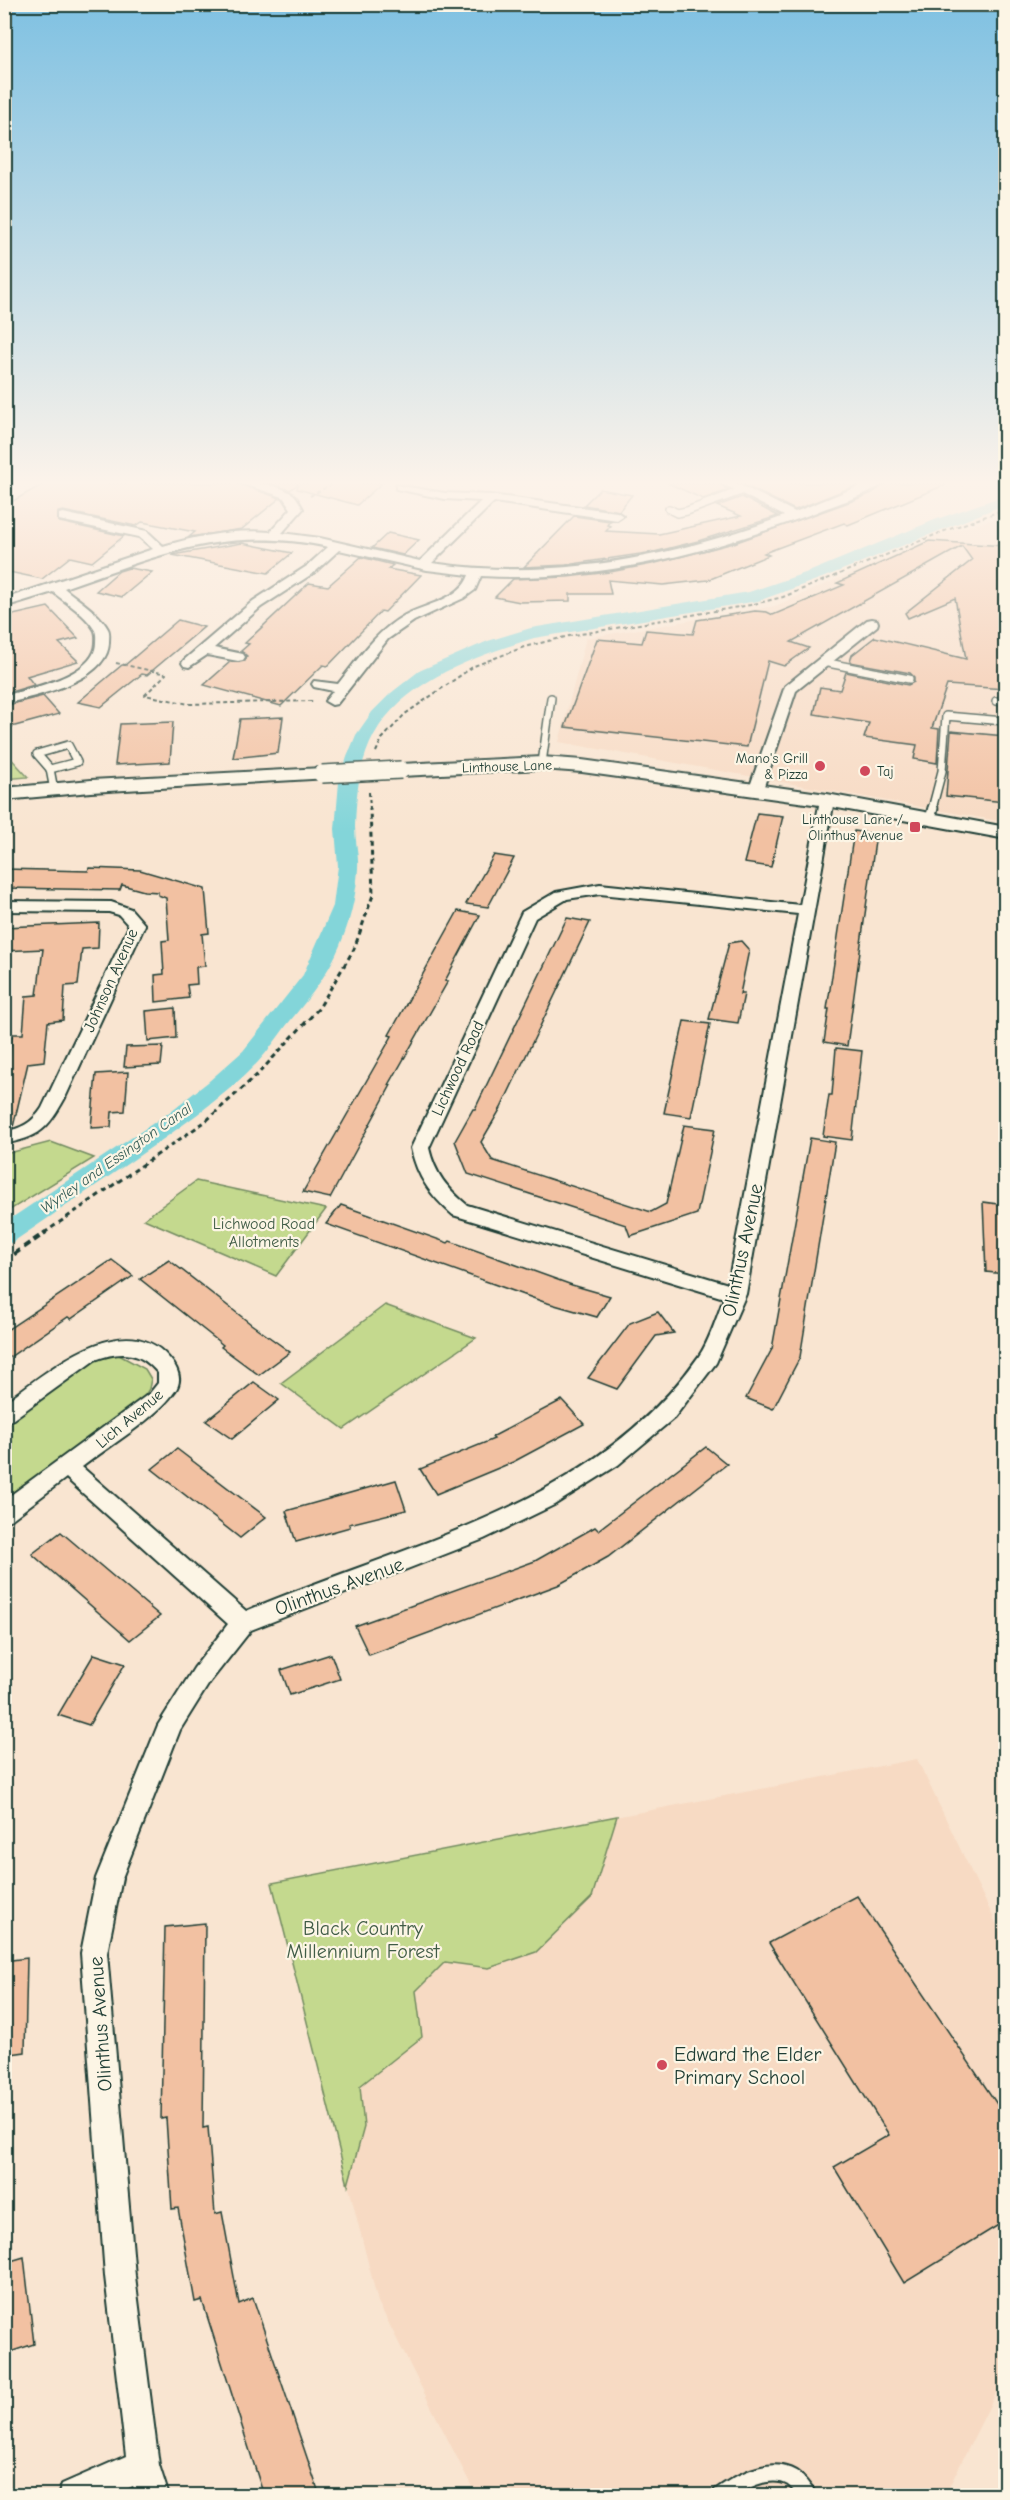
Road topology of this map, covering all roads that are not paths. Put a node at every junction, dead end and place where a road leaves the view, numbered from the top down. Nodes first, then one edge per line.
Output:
1 (69, 599) edge
2 (265, 599) edge
3 (452, 599) edge
4 (872, 622) dead end
5 (204, 650) junction
6 (238, 657) dead end
7 (823, 662) junction
8 (189, 663) dead end
9 (909, 679) dead end
10 (319, 684) dead end
11 (342, 689) junction
12 (551, 698) dead end
13 (4, 700) edge
14 (332, 701) road end
15 (996, 701) dead end
16 (1005, 702) edge
17 (1004, 721) edge
18 (542, 763) junction
19 (50, 769) junction
20 (756, 789) junction
21 (54, 790) junction
22 (4, 795) edge
23 (827, 800) junction
24 (930, 819) junction
25 (1005, 834) edge
26 (4, 906) edge
27 (806, 910) junction
28 (4, 1138) edge
29 (736, 1294) junction
30 (4, 1414) edge
31 (68, 1467) junction
32 (4, 1513) edge
33 (243, 1623) junction
34 (143, 2465) junction
35 (74, 2496) edge
36 (153, 2496) edge
37 (720, 2496) edge
38 (808, 2496) edge

1 - 13 street
2 - 5 street
3 - 11 street
4 - 7 street
5 - 6 street
5 - 8 street
7 - 9 lane
7 - 20 street
10 - 11 street
11 - 14 street
12 - 18 lane
15 - 16 lane
17 - 24 lane
18 - 20 street, Linthouse Lane
18 - 21 street, Linthouse Lane, bridge
19 - 19 lane
19 - 21 lane
20 - 23 street, Linthouse Lane
21 - 22 street, Linthouse Lane
23 - 24 street, Linthouse Lane
23 - 27 street, Olinthus Avenue
24 - 25 street, Linthouse Lane
26 - 28 street, Johnson Avenue
27 - 29 street, Olinthus Avenue
27 - 29 street, Lichwood Road
29 - 33 street, Olinthus Avenue
30 - 31 street, Lich Avenue
31 - 32 street, Lich Avenue
31 - 33 street
33 - 34 street, Olinthus Avenue
34 - 35 street
34 - 36 street, Olinthus Avenue
37 - 38 lane

